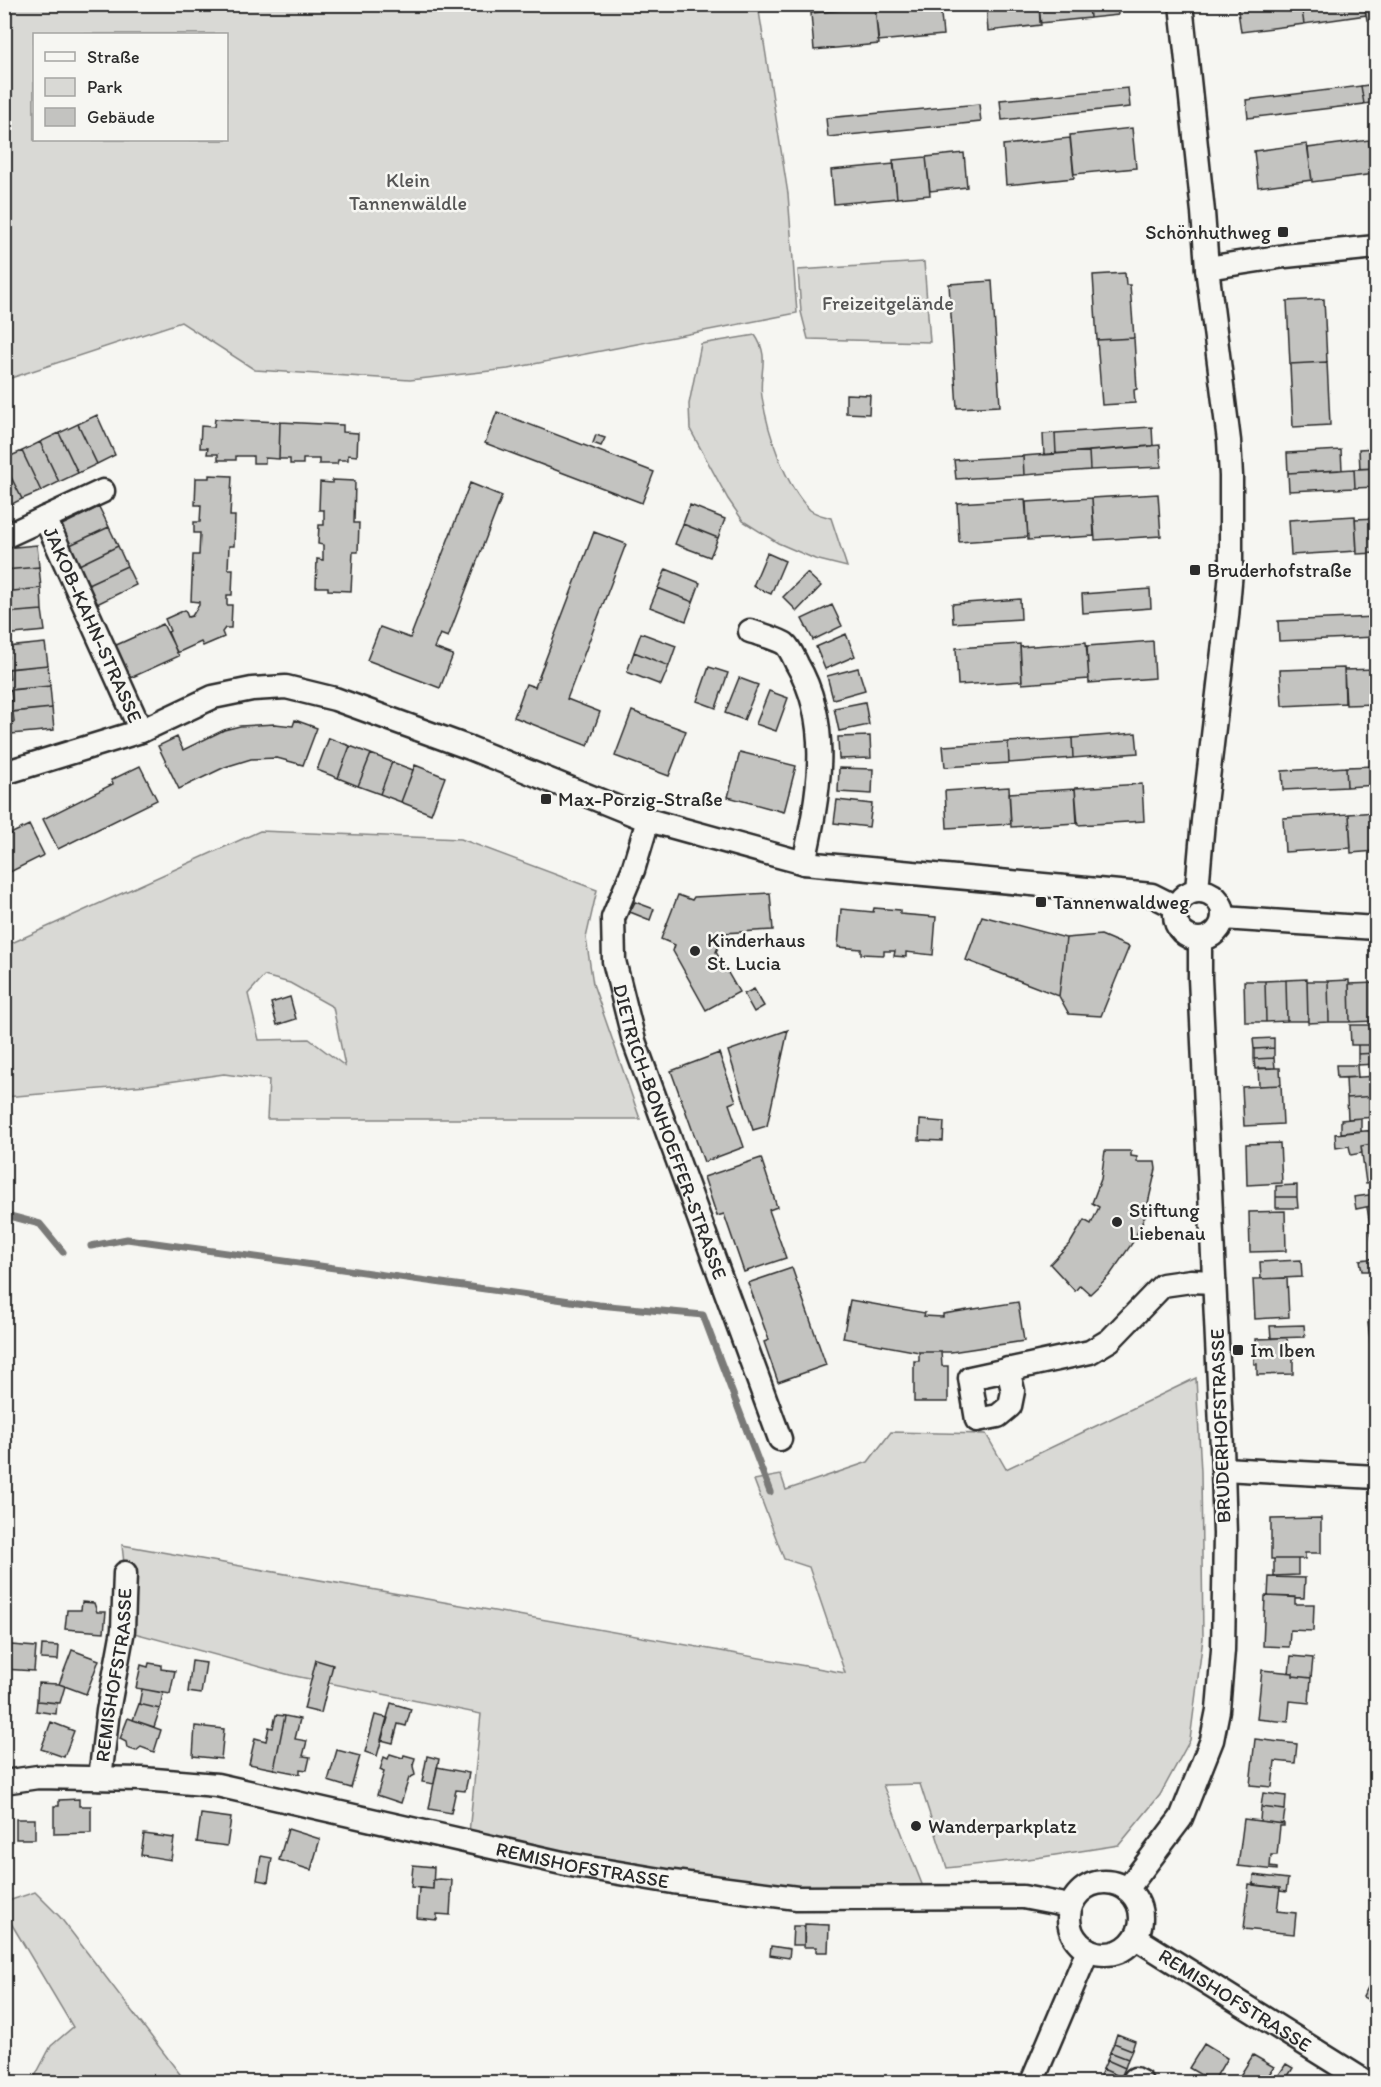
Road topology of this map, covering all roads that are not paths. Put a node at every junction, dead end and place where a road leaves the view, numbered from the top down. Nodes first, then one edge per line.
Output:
1 (1180, 4) edge
2 (1377, 247) edge
3 (1207, 268) junction
4 (103, 491) dead end
5 (45, 518) junction
6 (4, 537) edge
7 (750, 631) dead end
8 (141, 731) junction
9 (4, 773) edge
10 (648, 820) junction
11 (804, 863) junction
12 (1197, 890) junction
13 (1176, 907) junction
14 (1223, 918) junction
15 (1377, 928) edge
16 (1200, 940) junction
17 (1214, 1282) junction
18 (1008, 1369) dead end
19 (780, 1439) dead end
20 (1223, 1469) junction
21 (1377, 1477) edge
22 (124, 1573) dead end
23 (100, 1778) junction
24 (4, 1782) edge
25 (1128, 1888) junction
26 (1070, 1906) junction
27 (1136, 1938) junction
28 (1088, 1950) junction
29 (1032, 2082) edge
30 (1366, 2082) edge

1 - 3 street
2 - 3 street
3 - 12 street
4 - 5 street, JAKOB-KAHN-STRASSE
5 - 6 street, JAKOB-KAHN-STRASSE
5 - 8 street, JAKOB-KAHN-STRASSE
7 - 11 street
8 - 9 street
8 - 10 street
10 - 11 street
10 - 19 street, DIETRICH-BONHOEFFER-STRASSE
11 - 13 street
12 - 13 street
12 - 14 street
13 - 16 street
14 - 15 street
14 - 16 street
16 - 17 street, BRUDERHOFSTRASSE
17 - 18 street
17 - 20 street, BRUDERHOFSTRASSE
20 - 21 street
20 - 25 street, BRUDERHOFSTRASSE
22 - 23 street, REMISHOFSTRASSE
23 - 24 street, REMISHOFSTRASSE
23 - 26 street, REMISHOFSTRASSE
25 - 26 street
25 - 27 street
26 - 28 street
27 - 28 street
27 - 30 street, REMISHOFSTRASSE
28 - 29 street

